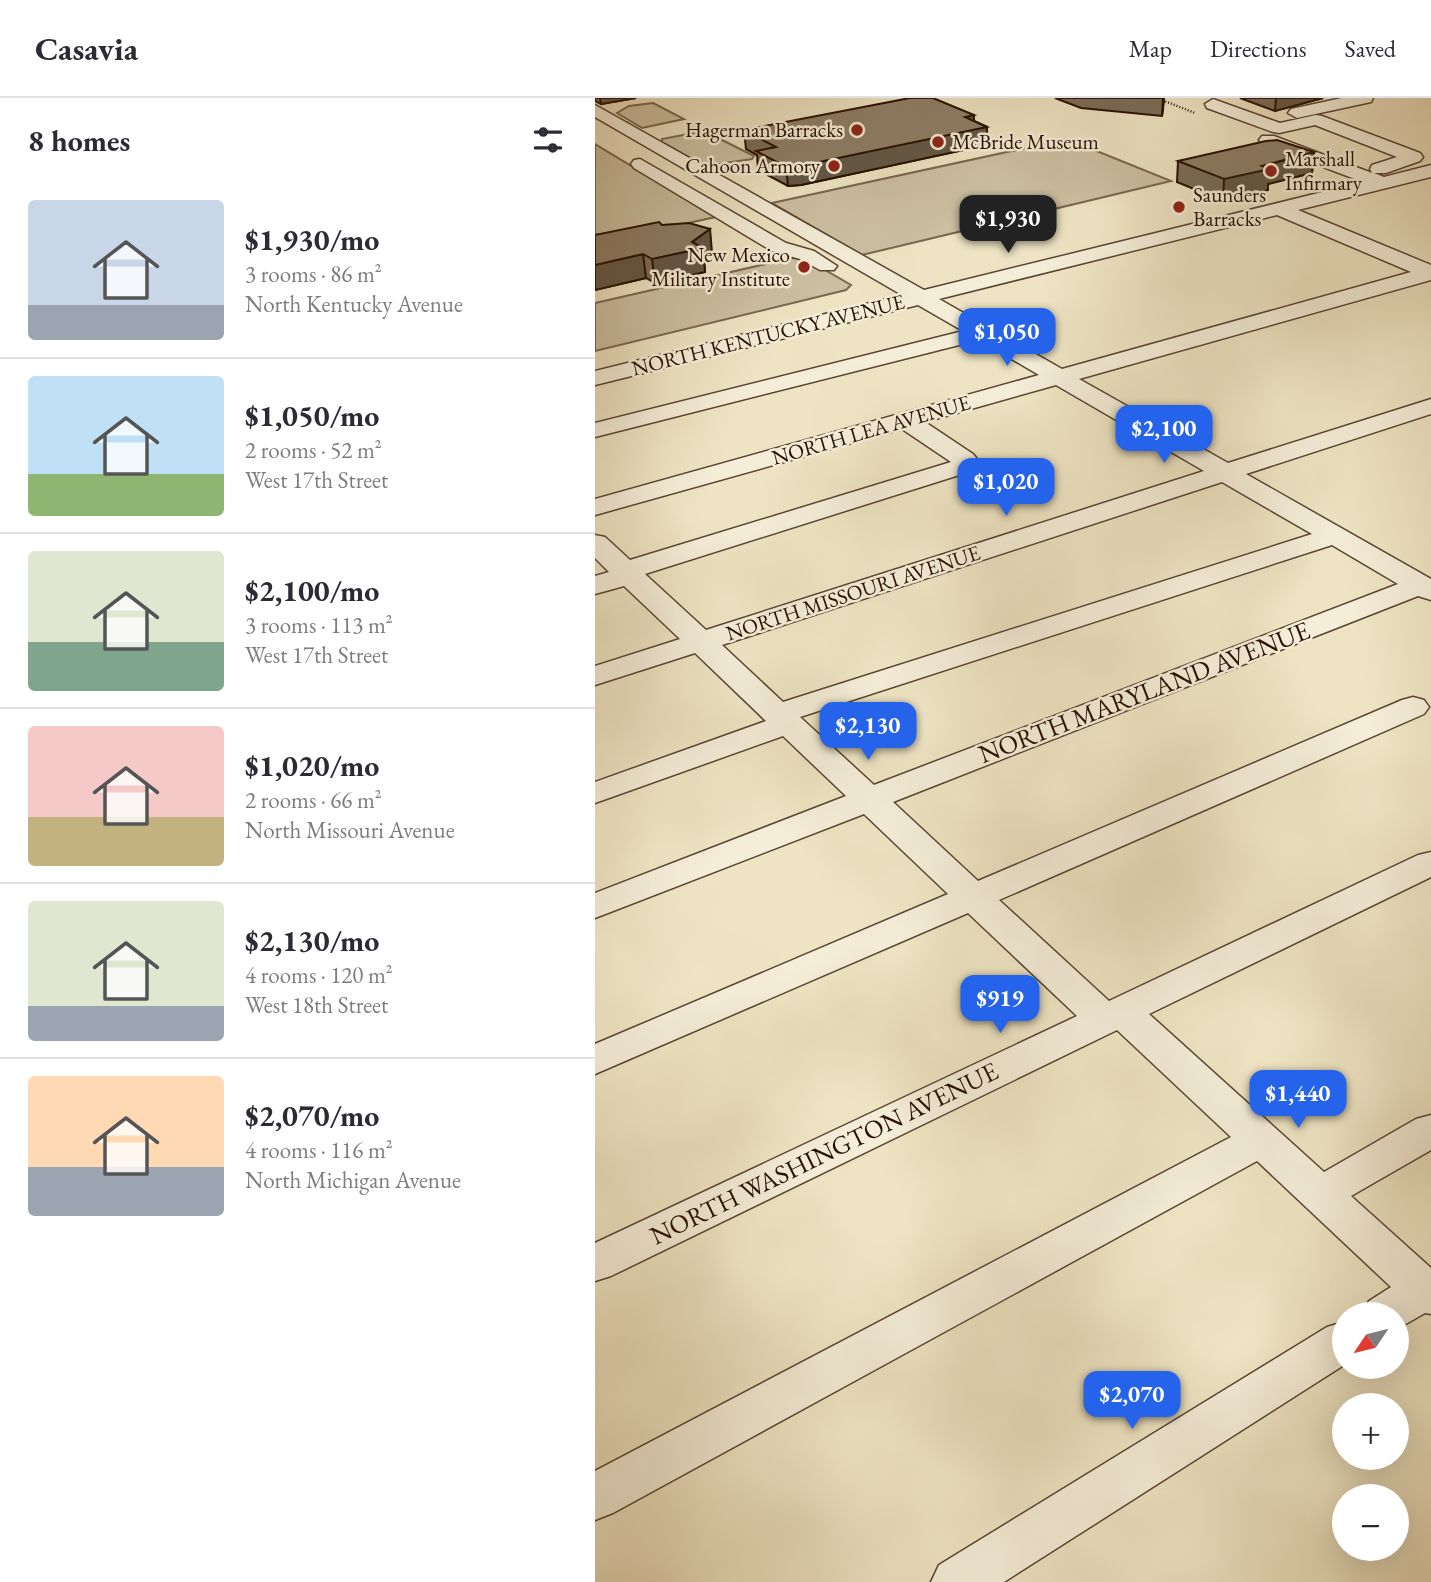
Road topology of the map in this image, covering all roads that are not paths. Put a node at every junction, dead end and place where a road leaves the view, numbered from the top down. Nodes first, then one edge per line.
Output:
1 (1365, 98) edge
2 (1213, 104) dead end
3 (595, 110) edge
4 (1247, 124) junction
5 (650, 142) junction
6 (1431, 171) edge
7 (1378, 177) junction
8 (749, 200) junction
9 (712, 207) junction
10 (1279, 209) junction
11 (1431, 273) edge
12 (888, 280) junction
13 (920, 298) junction
14 (981, 334) junction
15 (1058, 377) junction
16 (595, 378) edge
17 (1431, 406) edge
18 (905, 420) junction
19 (595, 430) edge
20 (1225, 473) junction
21 (595, 507) edge
22 (1333, 536) junction
23 (595, 543) edge
24 (616, 577) edge
25 (1425, 588) edge
26 (701, 642) junction
27 (595, 676) edge
28 (1413, 706) dead end
29 (782, 719) junction
30 (595, 793) edge
31 (867, 799) junction
32 (1431, 863) edge
33 (974, 898) junction
34 (595, 906) edge
35 (1113, 1015) junction
36 (595, 1060) edge
37 (1431, 1130) edge
38 (1261, 1140) junction
39 (1320, 1194) junction
40 (595, 1263) edge
41 (1428, 1293) edge
42 (1409, 1302) edge
43 (1332, 1348) edge
44 (595, 1497) edge
45 (958, 1582) edge

1 - 4 street
2 - 4 street
3 - 5 street
4 - 7 street
4 - 7 street
4 - 7 street
5 - 8 street
5 - 9 street
6 - 7 street, NORTH KENTUCKY AVENUE
7 - 10 street, NORTH KENTUCKY AVENUE
8 - 9 street
8 - 12 street
9 - 12 street
10 - 11 street
10 - 13 street, NORTH KENTUCKY AVENUE
11 - 15 street, NORTH LEA AVENUE
12 - 13 street
13 - 14 street
13 - 16 street, NORTH KENTUCKY AVENUE
14 - 15 street
14 - 19 street
15 - 18 street, NORTH LEA AVENUE
15 - 20 street
17 - 20 street, NORTH MISSOURI AVENUE
18 - 21 street, NORTH LEA AVENUE
18 - 24 street
20 - 22 street
20 - 26 street, NORTH MISSOURI AVENUE
22 - 25 street
22 - 29 street
23 - 24 street
24 - 26 street
25 - 31 street, NORTH MARYLAND AVENUE
26 - 27 street, NORTH MISSOURI AVENUE
26 - 29 street
28 - 33 street
29 - 30 street
29 - 31 street
31 - 33 street
31 - 34 street, NORTH MARYLAND AVENUE
32 - 35 street, NORTH WASHINGTON AVENUE
33 - 35 street
33 - 36 street
35 - 38 street
35 - 40 street, NORTH WASHINGTON AVENUE
37 - 39 street
38 - 39 street
38 - 44 street
39 - 41 street
41 - 42 street
43 - 45 street

